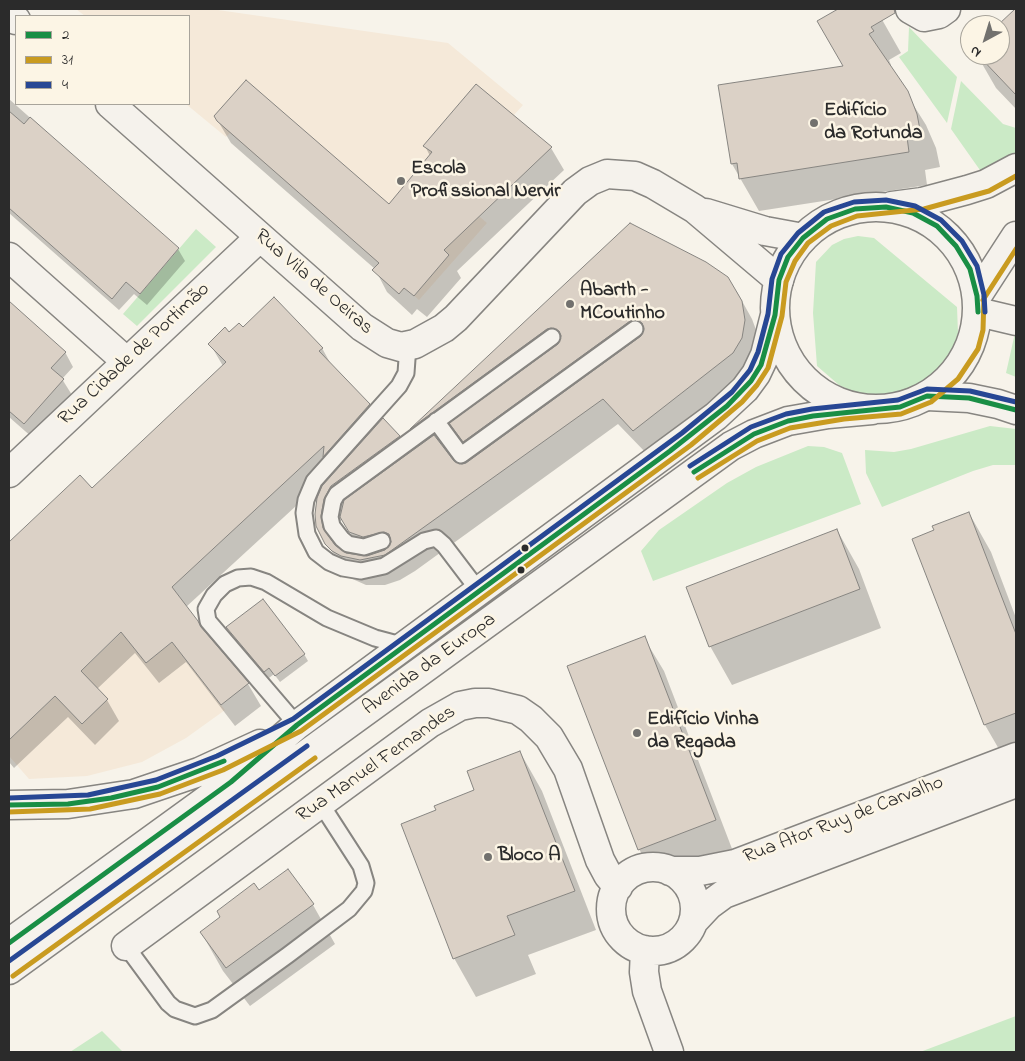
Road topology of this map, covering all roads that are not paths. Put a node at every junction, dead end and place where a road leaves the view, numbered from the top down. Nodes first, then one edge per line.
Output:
1 (910, 9) edge
2 (946, 9) edge
3 (111, 105) edge
4 (1016, 168) edge
5 (886, 207) junction
6 (695, 209) junction
7 (1016, 236) edge
8 (260, 237) junction
9 (802, 238) junction
10 (9, 257) edge
11 (779, 280) junction
12 (977, 304) junction
13 (775, 315) junction
14 (1016, 321) edge
15 (636, 330) dead end
16 (552, 337) dead end
17 (408, 345) junction
18 (127, 362) junction
19 (927, 396) junction
20 (872, 410) junction
21 (1016, 410) edge
22 (436, 421) junction
23 (9, 473) edge
24 (382, 542) dead end
25 (479, 591) junction
26 (405, 646) junction
27 (297, 724) junction
28 (1016, 756) edge
29 (1016, 783) edge
30 (320, 804) junction
31 (9, 805) edge
32 (670, 871) junction
33 (618, 887) junction
34 (694, 921) junction
35 (9, 943) edge
36 (126, 946) joint
37 (645, 950) junction
38 (9, 970) edge
39 (669, 1052) edge

1 - 2 street
3 - 8 street, Rua Vila de Oeiras
4 - 5 street
5 - 9 street
5 - 12 street
6 - 9 street
6 - 11 street
6 - 17 street
7 - 12 street
8 - 17 street, Rua Vila de Oeiras
8 - 18 street, Rua Cidade de Portimão
9 - 11 street
10 - 18 street
11 - 13 street
12 - 14 street
12 - 19 street
13 - 20 street
13 - 25 street, Avenida da Europa
15 - 22 lane
16 - 22 lane
17 - 25 lane
18 - 23 street, Rua Cidade de Portimão
19 - 20 street, Avenida da Europa
19 - 21 street
20 - 38 street, Avenida da Europa
22 - 24 lane
25 - 26 street, Avenida da Europa
26 - 27 street, Avenida da Europa
26 - 27 lane
27 - 31 street
27 - 35 street, Avenida da Europa
28 - 32 street, Rua Ator Ruy de Carvalho
29 - 34 street, Rua Ator Ruy de Carvalho
30 - 33 street, Rua Manuel Fernandes
30 - 36 street, Rua Manuel Fernandes
30 - 36 lane
32 - 33 street
32 - 34 street
33 - 37 street
34 - 37 street
37 - 39 street

